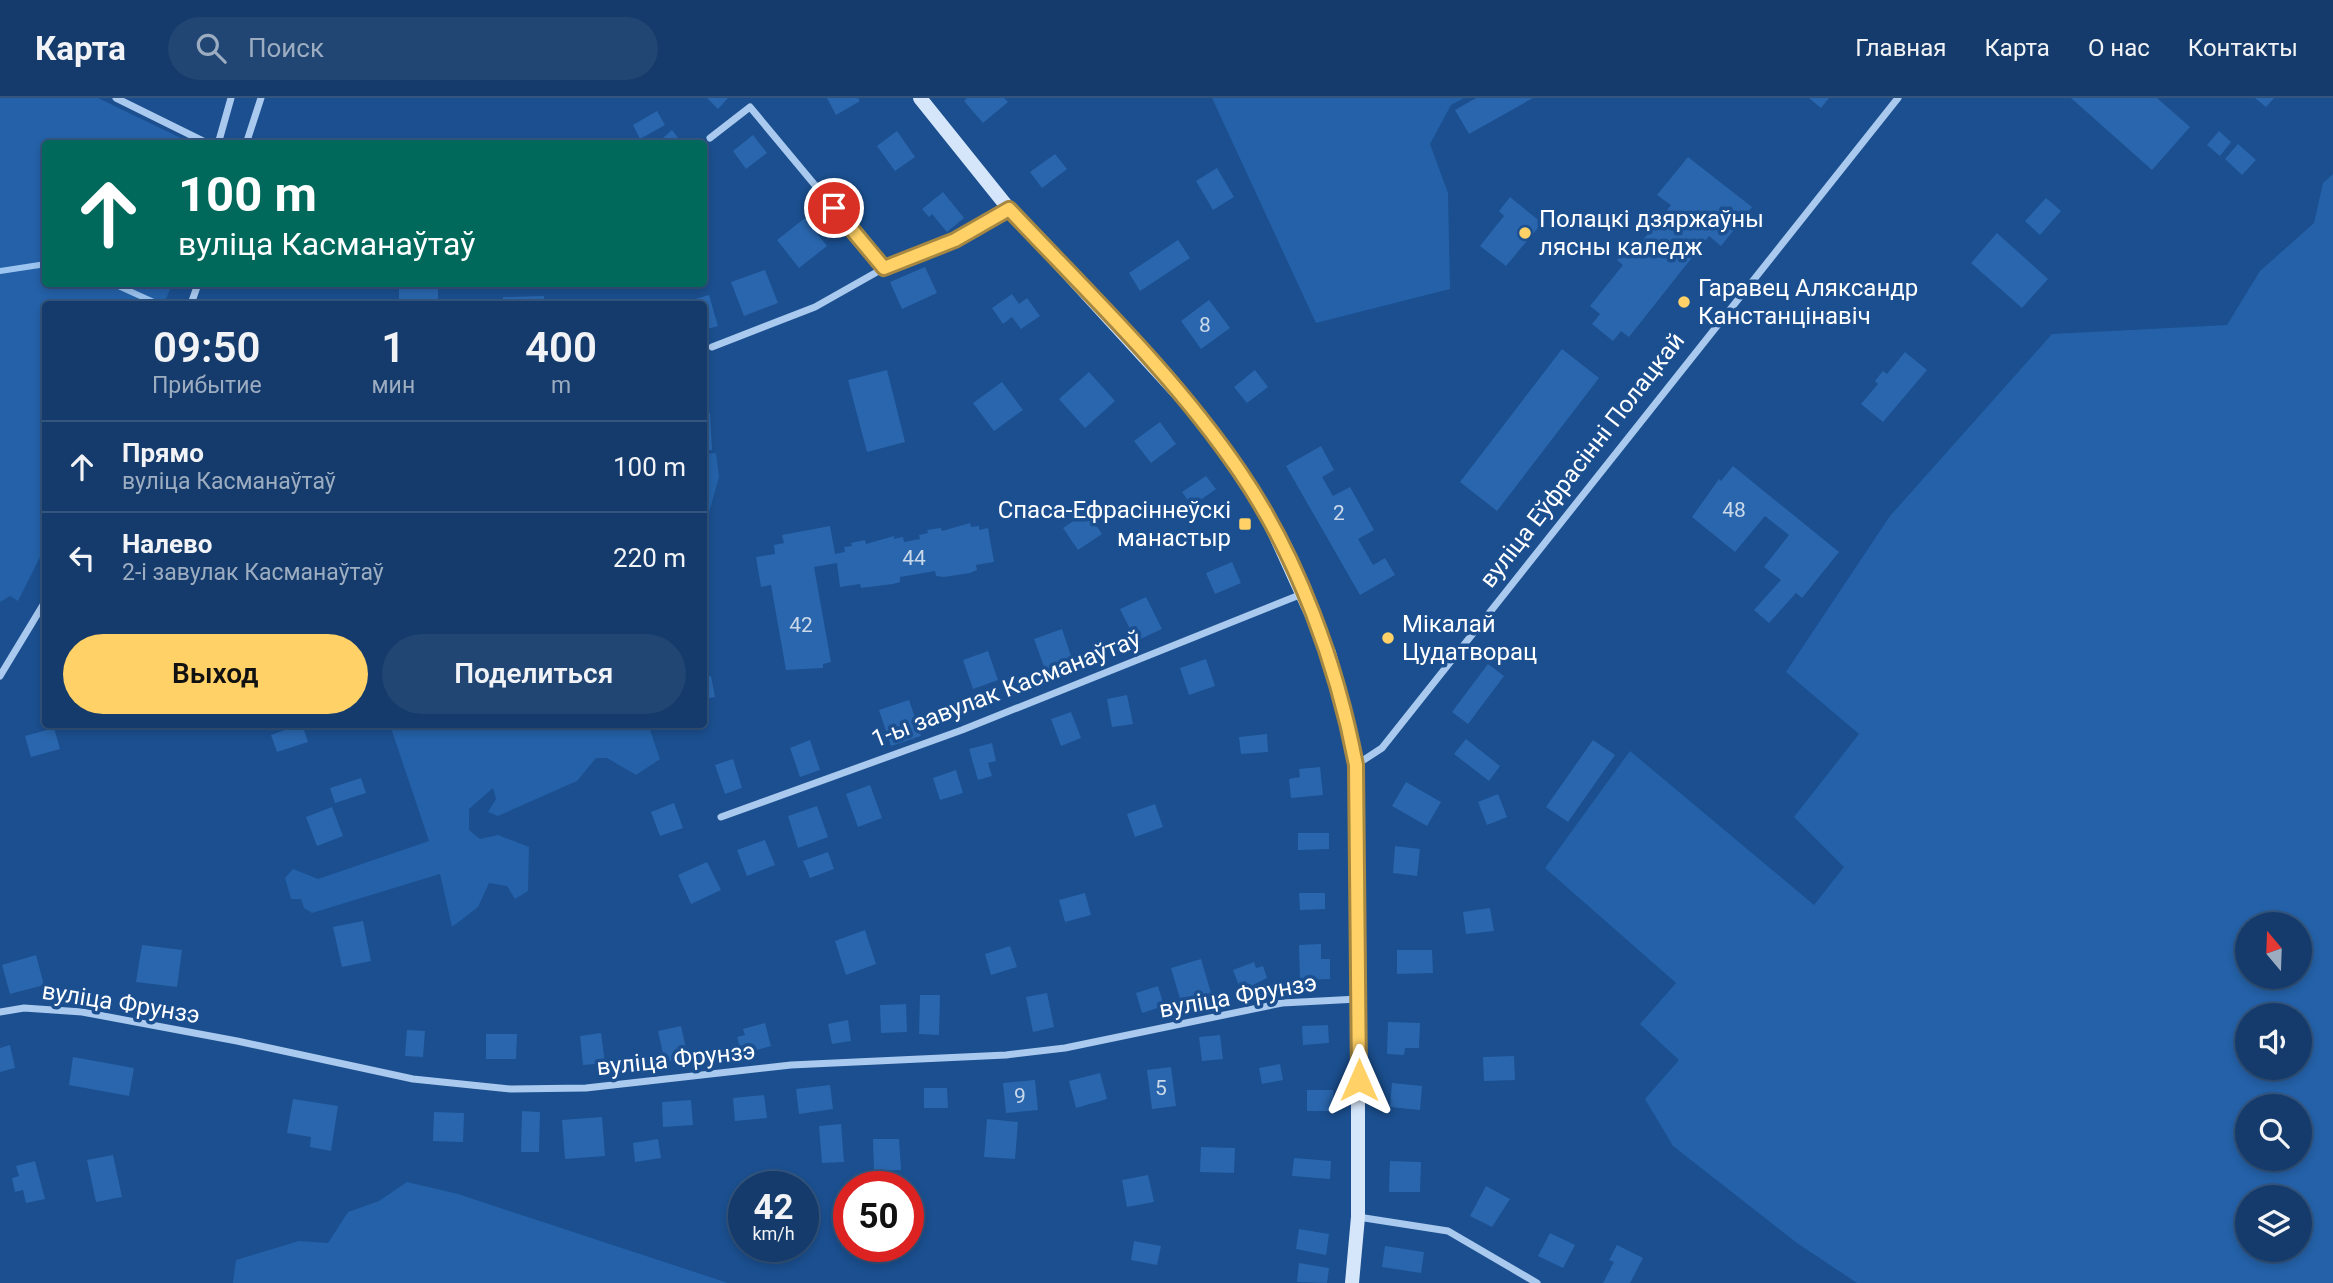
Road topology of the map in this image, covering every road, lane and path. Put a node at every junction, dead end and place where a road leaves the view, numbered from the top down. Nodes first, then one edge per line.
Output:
1 (116, 98) edge
2 (231, 98) edge
3 (261, 98) edge
4 (920, 98) edge
5 (1898, 98) edge
6 (710, 138) dead end
7 (201, 140) edge
8 (219, 140) edge
9 (247, 140) edge
10 (1009, 209) junction
11 (884, 268) junction
12 (712, 347) dead end
13 (1304, 593) junction
14 (42, 607) edge
15 (0, 676) edge
16 (1356, 765) junction
17 (721, 817) dead end
18 (1359, 999) junction
19 (0, 1012) edge
20 (1358, 1217) junction
21 (1352, 1283) edge
22 (1537, 1283) edge

1 - 7 street
2 - 8 street
3 - 9 street
4 - 10 main road
5 - 16 street, вуліца Еўфрасінні Полацкай
6 - 11 street
10 - 11 street
10 - 13 main road
11 - 12 street
13 - 16 main road
13 - 17 street, 1-ы завулак Касманаўтаў
14 - 15 street
16 - 18 main road
18 - 19 street, вуліца Фрунзэ
18 - 20 main road
20 - 21 main road
20 - 22 street

